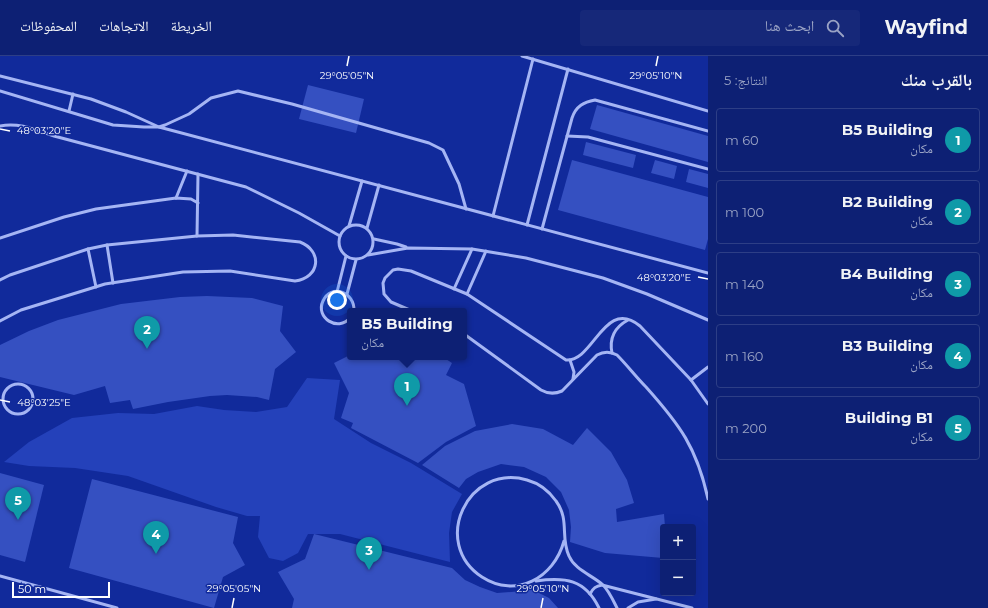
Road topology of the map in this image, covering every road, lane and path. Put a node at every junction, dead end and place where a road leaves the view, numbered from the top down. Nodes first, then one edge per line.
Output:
1 (522, 56) edge
2 (533, 59) junction
3 (568, 69) junction
4 (0, 76) edge
5 (0, 91) edge
6 (74, 94) junction
7 (70, 111) junction
8 (708, 111) edge
9 (0, 126) edge
10 (159, 127) junction
11 (708, 131) edge
12 (567, 136) junction
13 (708, 169) edge
14 (186, 171) junction
15 (198, 174) junction
16 (362, 181) junction
17 (379, 185) junction
18 (176, 198) junction
19 (198, 203) junction
20 (466, 208) junction
21 (493, 216) junction
22 (527, 225) junction
23 (349, 226) junction
24 (367, 228) junction
25 (542, 229) junction
26 (197, 236) junction
27 (340, 236) junction
28 (0, 238) edge
29 (374, 239) junction
30 (107, 244) junction
31 (408, 248) junction
32 (88, 249) junction
33 (472, 249) junction
34 (486, 251) junction
35 (368, 255) junction
36 (346, 256) junction
37 (356, 260) junction
38 (708, 273) edge
39 (0, 280) edge
40 (113, 283) junction
41 (96, 287) junction
42 (454, 288) junction
43 (337, 292) junction
44 (346, 294) junction
45 (467, 294) junction
46 (354, 308) edge
47 (405, 308) edge
48 (628, 320) junction
49 (708, 320) edge
50 (0, 321) edge
51 (347, 321) edge
52 (467, 336) edge
53 (612, 353) junction
54 (570, 360) junction
55 (708, 367) edge
56 (573, 379) junction
57 (691, 380) junction
58 (0, 389) edge
59 (5, 391) junction
60 (708, 394) edge
61 (704, 397) junction
62 (1, 399) edge
63 (708, 404) edge
64 (708, 499) edge
65 (564, 542) junction
66 (0, 576) edge
67 (532, 581) junction
68 (602, 585) junction
69 (590, 594) junction
70 (662, 599) junction
71 (117, 608) edge
72 (599, 608) edge
73 (617, 608) edge
74 (628, 608) edge
75 (692, 608) edge

1 - 2 lane
2 - 3 lane
2 - 21 lane
3 - 8 lane
3 - 22 lane
4 - 6 lane
5 - 7 lane
6 - 7 lane
6 - 10 lane
7 - 10 lane
9 - 14 lane
10 - 16 lane
10 - 20 lane
11 - 12 lane
12 - 13 lane
12 - 25 lane
14 - 15 lane
14 - 18 lane
15 - 19 lane
15 - 27 lane
16 - 17 lane
16 - 23 lane
17 - 20 lane
17 - 24 lane
18 - 19 lane
18 - 28 lane
19 - 26 lane
20 - 21 lane
21 - 22 lane
22 - 25 lane
23 - 24 lane
23 - 27 lane
24 - 29 lane
25 - 38 lane
26 - 30 lane
26 - 40 lane
27 - 36 lane
29 - 31 lane
29 - 35 lane
30 - 32 lane
30 - 40 lane
31 - 33 lane
31 - 35 lane
32 - 39 lane
32 - 41 lane
33 - 34 lane
33 - 42 lane
34 - 45 lane
34 - 49 lane
35 - 37 lane
36 - 37 lane
36 - 43 lane
37 - 44 lane
40 - 41 lane
41 - 50 lane
42 - 45 lane
42 - 47 lane
43 - 44 lane
43 - 51 lane
44 - 46 lane
45 - 54 lane
48 - 53 lane
48 - 54 lane
48 - 57 lane
52 - 56 lane
53 - 56 lane
53 - 64 lane
54 - 56 lane
55 - 57 lane
57 - 61 lane
58 - 59 lane
59 - 62 lane
59 - 62 lane
60 - 61 lane
61 - 63 lane
65 - 67 lane
65 - 67 lane
65 - 68 lane
66 - 71 lane
67 - 69 lane
68 - 69 lane
68 - 70 lane
68 - 73 lane
69 - 72 lane
70 - 74 lane
70 - 75 lane

